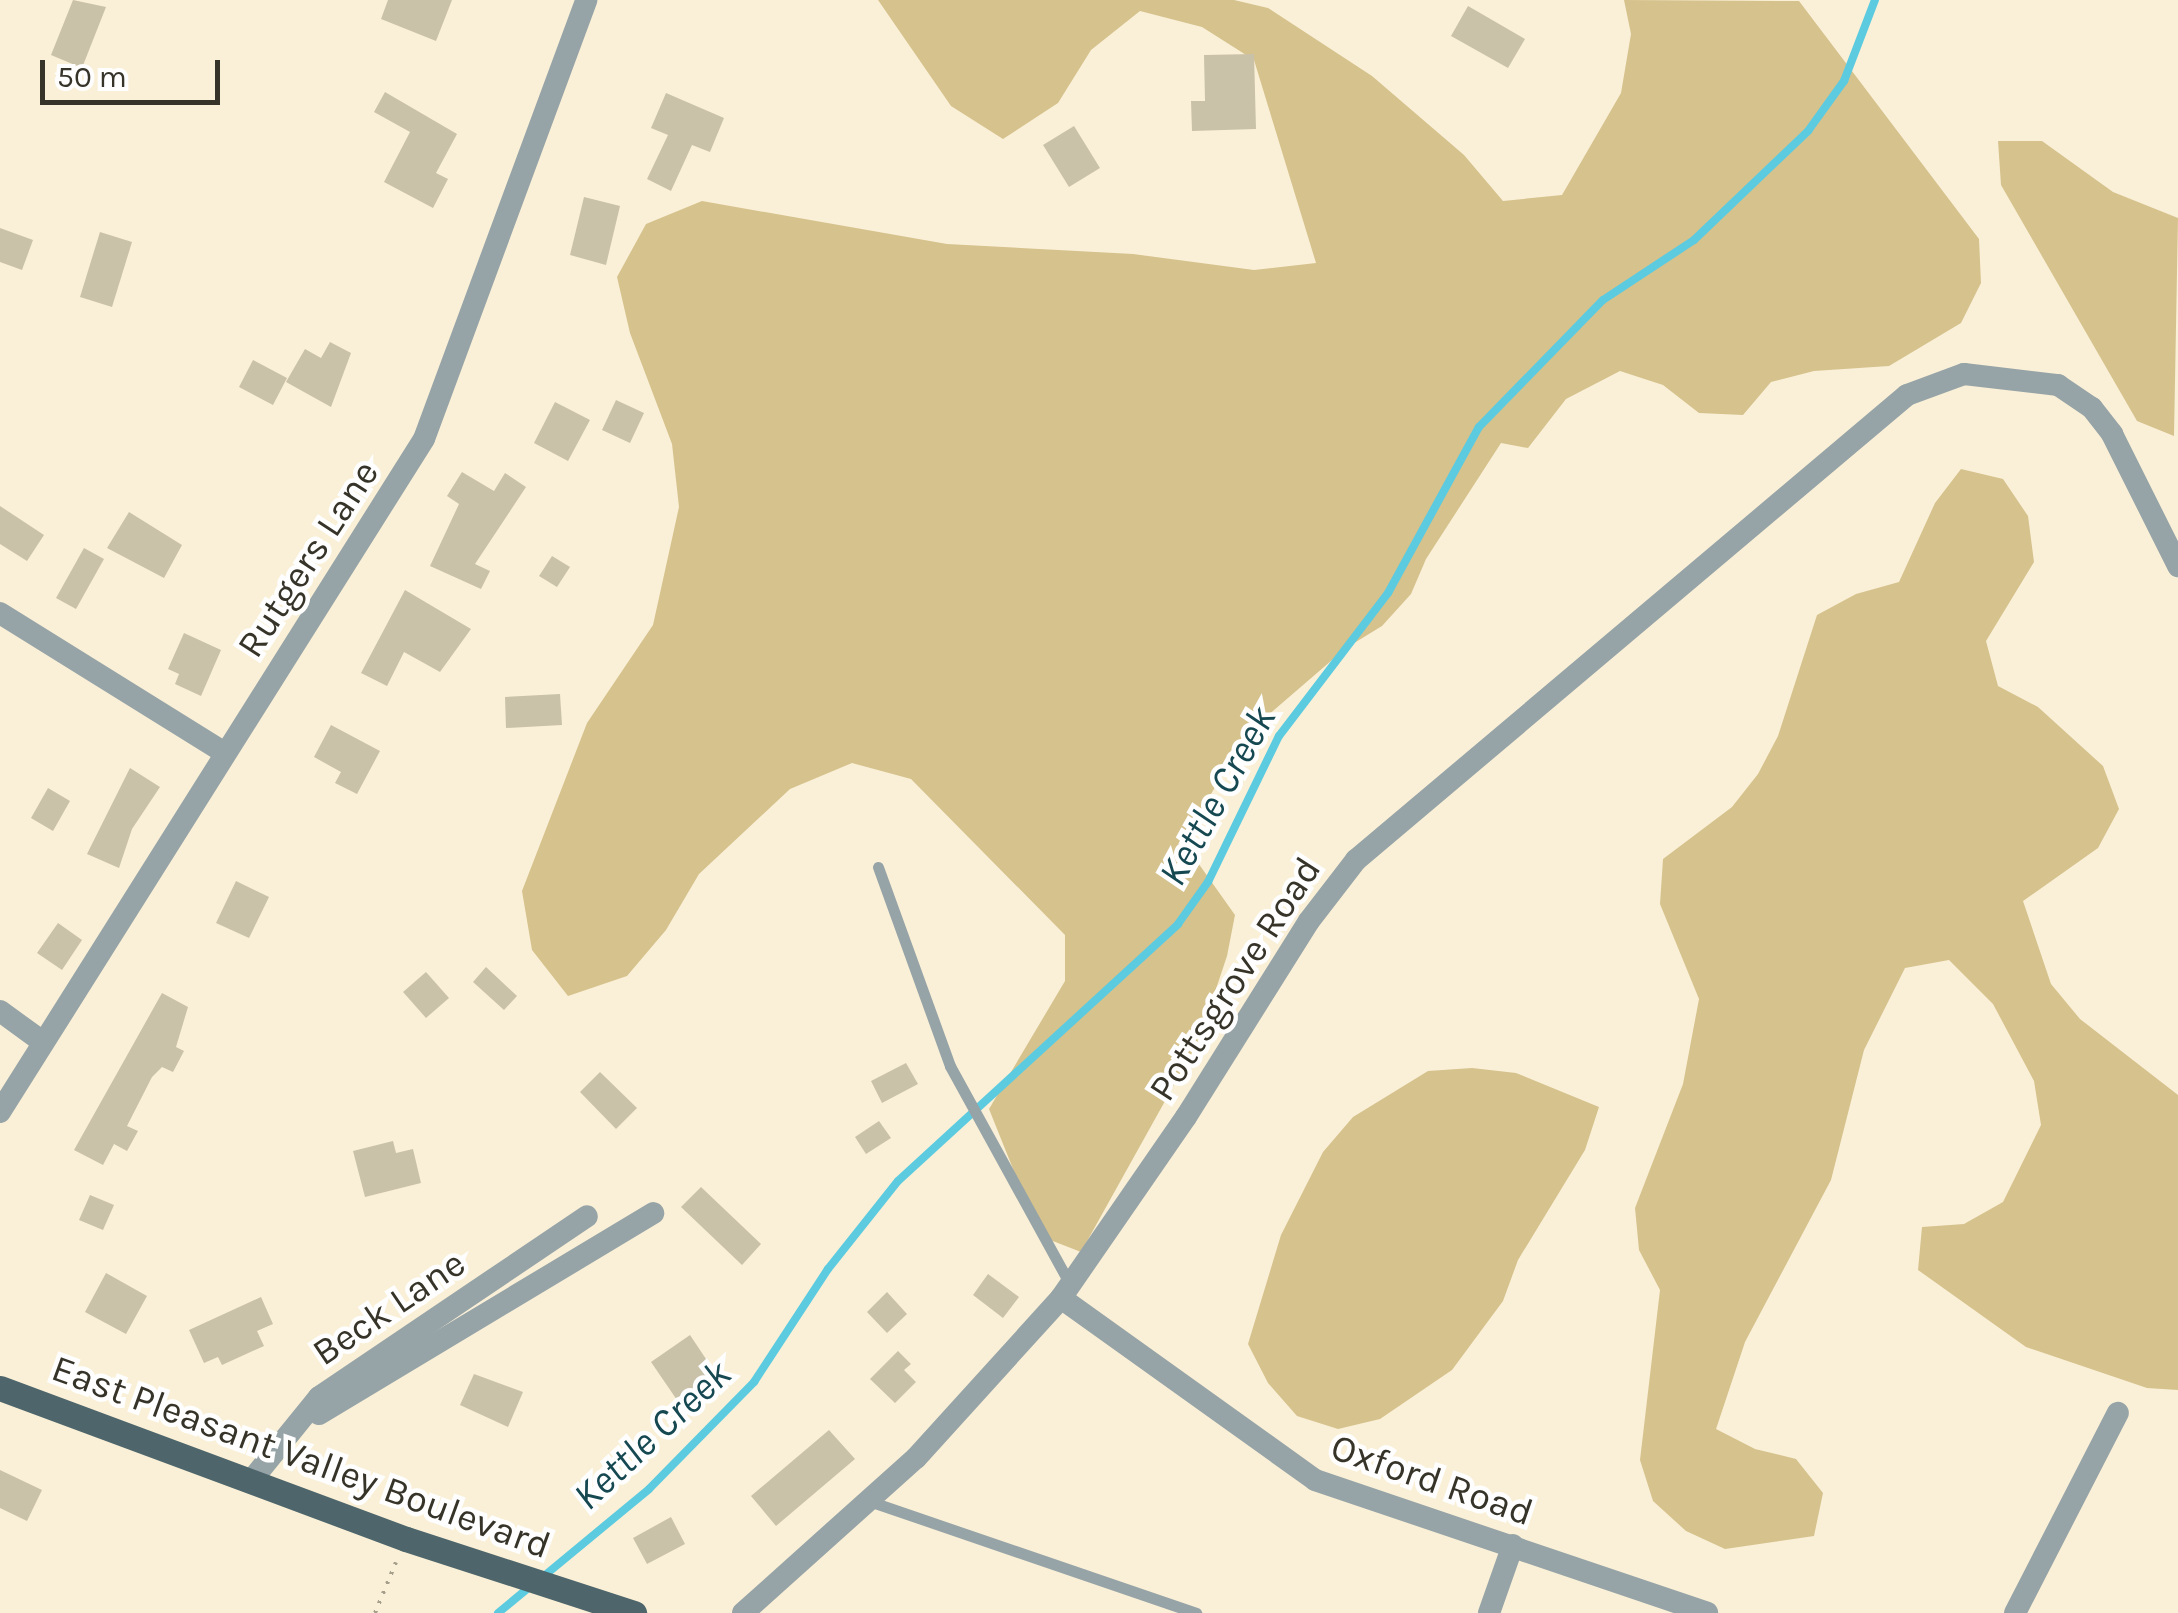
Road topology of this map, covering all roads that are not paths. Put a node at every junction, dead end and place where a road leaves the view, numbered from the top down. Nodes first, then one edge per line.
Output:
1 (586, 0) edge
2 (2178, 566) edge
3 (0, 613) edge
4 (225, 753) junction
5 (878, 867) dead end
6 (0, 1011) edge
7 (40, 1040) junction
8 (0, 1112) edge
9 (653, 1213) dead end
10 (587, 1216) dead end
11 (1065, 1292) junction
12 (0, 1388) edge
13 (2118, 1413) dead end
14 (292, 1433) junction
15 (251, 1480) junction
16 (869, 1502) junction
17 (1513, 1546) junction
18 (634, 1613) edge
19 (744, 1613) edge
20 (1196, 1613) edge
21 (1489, 1613) edge
22 (1706, 1613) edge
23 (2015, 1613) edge

1 - 4 street, Rutgers Lane
2 - 11 street, Pottsgrove Road
3 - 4 street
4 - 7 street, Rutgers Lane
5 - 11 lane, Oxford Road
6 - 7 street
7 - 8 street, Rutgers Lane
9 - 14 street
10 - 14 street, Beck Lane
11 - 16 street, Pottsgrove Road
11 - 17 street, Oxford Road
12 - 15 main road, East Pleasant Valley Boulevard
13 - 23 street
14 - 15 street, Beck Lane
15 - 18 main road, East Pleasant Valley Boulevard
16 - 19 street, Pottsgrove Road
16 - 20 lane
17 - 21 street
17 - 22 street, Oxford Road

